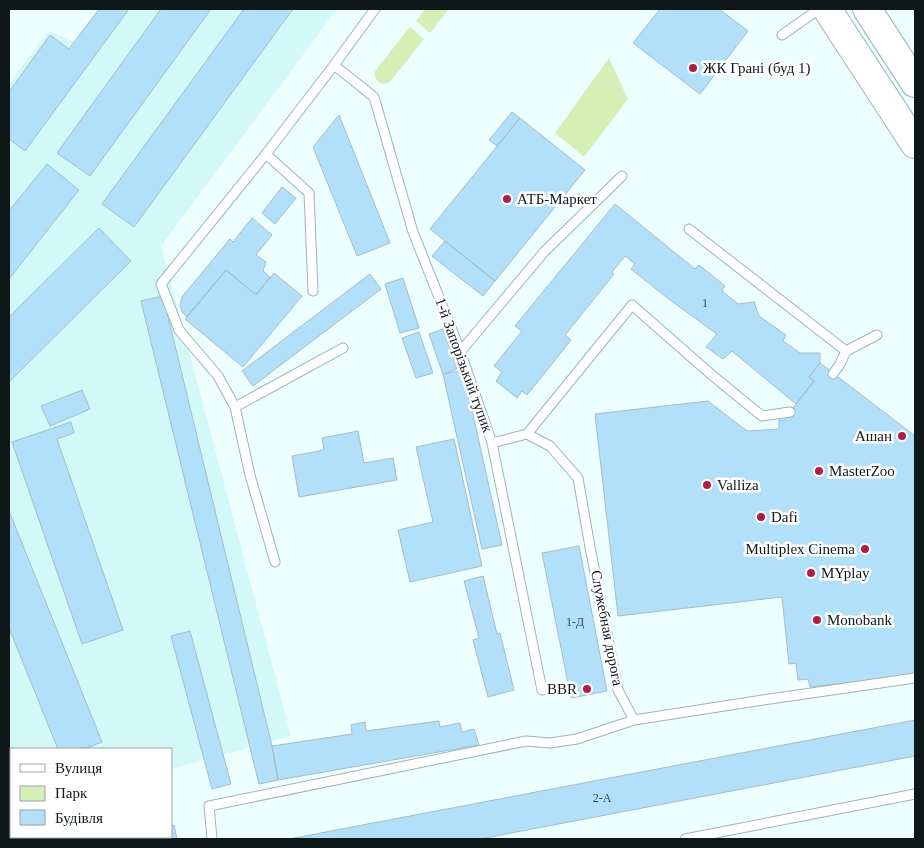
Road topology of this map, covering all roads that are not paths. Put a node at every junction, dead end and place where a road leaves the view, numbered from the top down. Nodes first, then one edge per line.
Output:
1 (375, 9) edge
2 (819, 9) edge
3 (827, 9) edge
4 (867, 9) edge
5 (782, 35) dead end
6 (334, 65) junction
7 (915, 82) edge
8 (915, 144) edge
9 (266, 154) junction
10 (622, 176) dead end
11 (689, 229) dead end
12 (313, 291) dead end
13 (877, 335) dead end
14 (343, 348) dead end
15 (461, 351) junction
16 (846, 351) junction
17 (833, 374) dead end
18 (235, 407) junction
19 (790, 412) dead end
20 (527, 434) junction
21 (492, 442) junction
22 (276, 562) dead end
23 (915, 678) edge
24 (542, 690) dead end
25 (634, 720) junction
26 (915, 794) edge
27 (212, 839) edge
28 (686, 839) edge

1 - 6 lane
2 - 5 lane
3 - 8 main road
4 - 7 main road
6 - 9 lane
6 - 15 lane, 1-й Запорізький тупик
9 - 12 lane
9 - 18 lane
10 - 15 lane
11 - 16 lane
13 - 16 lane
14 - 18 lane
15 - 21 lane, 1-й Запорізький тупик
16 - 17 lane
18 - 22 lane
19 - 20 lane
20 - 21 lane
20 - 25 lane, Служебная дорога
21 - 24 lane, 1-й Запорізький тупик
23 - 25 lane
25 - 27 lane
26 - 28 lane

